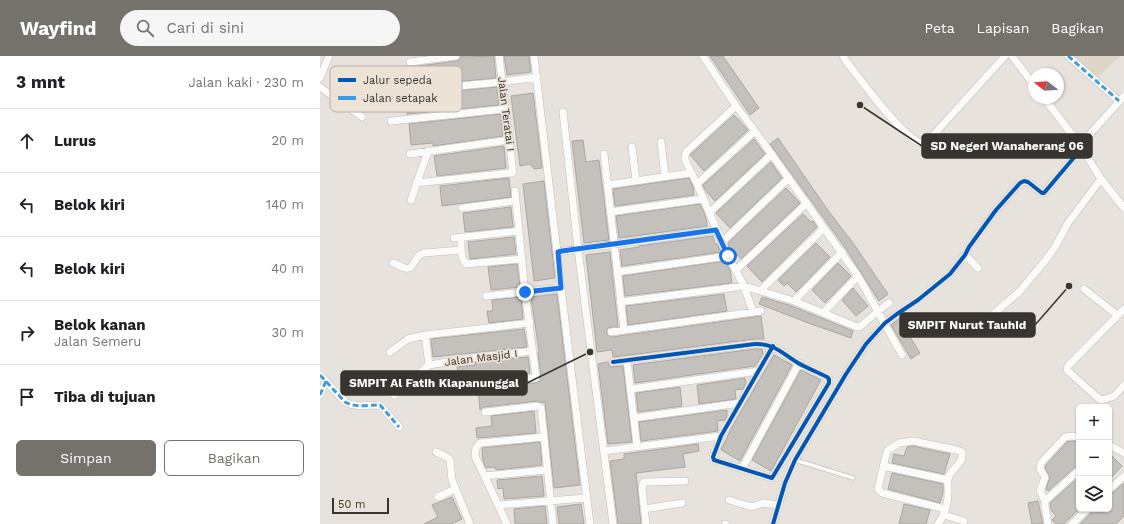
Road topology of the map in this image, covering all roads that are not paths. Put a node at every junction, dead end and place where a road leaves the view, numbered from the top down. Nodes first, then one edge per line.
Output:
1 (329, 56) edge
2 (456, 56) edge
3 (499, 56) edge
4 (534, 56) edge
5 (703, 56) edge
6 (843, 56) edge
7 (1005, 56) edge
8 (1012, 56) edge
9 (1068, 56) edge
10 (410, 62) dead end
11 (537, 77) junction
12 (1028, 77) edge
13 (320, 78) edge
14 (502, 82) junction
15 (462, 86) edge
16 (320, 87) edge
17 (330, 94) edge
18 (1122, 99) edge
19 (1049, 104) edge
20 (736, 106) junction
21 (505, 109) junction
22 (356, 112) edge
23 (563, 112) dead end
24 (362, 116) dead end
25 (391, 121) dead end
26 (755, 130) junction
27 (509, 140) junction
28 (661, 142) dead end
29 (632, 147) dead end
30 (1081, 147) junction
31 (428, 151) junction
32 (410, 154) dead end
33 (604, 154) dead end
34 (772, 154) junction
35 (691, 173) junction
36 (665, 177) junction
37 (789, 178) junction
38 (1101, 179) junction
39 (636, 181) junction
40 (416, 183) junction
41 (697, 184) junction
42 (607, 185) junction
43 (515, 191) dead end
44 (703, 199) junction
45 (411, 200) dead end
46 (516, 201) junction
47 (807, 203) junction
48 (462, 208) dead end
49 (1124, 208) edge
50 (610, 212) junction
51 (709, 213) junction
52 (824, 228) junction
53 (716, 230) junction
54 (519, 231) junction
55 (722, 242) junction
56 (614, 244) junction
57 (461, 250) junction
58 (575, 250) junction
59 (560, 252) junction
60 (842, 252) junction
61 (965, 255) junction
62 (728, 256) junction
63 (522, 259) junction
64 (393, 262) dead end
65 (978, 268) dead end
66 (736, 270) junction
67 (617, 272) junction
68 (858, 276) junction
69 (744, 286) junction
70 (561, 288) junction
71 (1084, 289) dead end
72 (761, 290) junction
73 (525, 292) junction
74 (486, 296) dead end
75 (794, 301) junction
76 (620, 302) junction
77 (889, 303) dead end
78 (1124, 309) edge
79 (878, 310) junction
80 (761, 311) dead end
81 (753, 312) junction
82 (823, 314) junction
83 (1117, 315) junction
84 (991, 316) dead end
85 (530, 323) junction
86 (884, 323) junction
87 (624, 330) junction
88 (611, 332) dead end
89 (425, 335) junction
90 (773, 346) junction
91 (533, 351) junction
92 (390, 352) dead end
93 (902, 355) dead end
94 (627, 360) junction
95 (613, 362) dead end
96 (799, 363) junction
97 (429, 365) junction
98 (758, 371) junction
99 (320, 375) edge
100 (326, 381) junction
101 (1124, 385) edge
102 (435, 387) dead end
103 (631, 390) junction
104 (320, 395) edge
105 (394, 396) dead end
106 (740, 403) junction
107 (485, 412) dead end
108 (634, 418) junction
109 (399, 427) dead end
110 (544, 436) junction
111 (721, 436) junction
112 (1076, 437) edge
113 (637, 446) junction
114 (1112, 447) edge
115 (604, 451) junction
116 (436, 452) dead end
117 (1124, 453) edge
118 (795, 460) junction
119 (884, 466) junction
120 (742, 469) junction
121 (547, 470) junction
122 (1076, 473) edge
123 (484, 476) junction
124 (1124, 476) edge
125 (853, 478) dead end
126 (685, 480) dead end
127 (948, 480) junction
128 (1112, 487) edge
129 (455, 489) junction
130 (438, 497) dead end
131 (586, 498) junction
132 (551, 500) junction
133 (729, 500) dead end
134 (1045, 501) junction
135 (682, 503) dead end
136 (498, 505) junction
137 (779, 505) junction
138 (644, 509) junction
139 (944, 512) junction
140 (1085, 512) edge
141 (964, 521) dead end
142 (468, 523) edge
143 (507, 524) edge
144 (553, 524) edge
145 (590, 524) edge
146 (613, 524) edge
147 (646, 524) edge
148 (773, 524) edge
149 (938, 524) edge
150 (1048, 524) edge
151 (1072, 524) edge

1 - 13 street
2 - 10 street
3 - 14 street, Jalan Teratai I
4 - 11 street
5 - 20 street
6 - 7 street
8 - 12 street
9 - 18 street
11 - 14 street
11 - 59 street
14 - 15 street
14 - 21 street, Jalan Teratai I
16 - 17 street
18 - 30 street
19 - 30 street
20 - 26 street
20 - 35 street
21 - 25 street
21 - 27 street, Jalan Teratai I
22 - 24 street
23 - 58 street
26 - 34 street
26 - 41 street
27 - 31 street
27 - 40 street, Jalan Teratai I
28 - 36 street
29 - 39 street
30 - 38 street
30 - 61 street
31 - 32 street
31 - 40 street
33 - 42 street
34 - 37 street
34 - 51 street
35 - 36 street
35 - 41 street
36 - 39 street
37 - 47 street
37 - 55 street
38 - 49 street
38 - 84 street
39 - 42 street
40 - 45 street
41 - 44 street
42 - 50 street
43 - 46 street
44 - 50 street
44 - 51 street
46 - 48 street
46 - 54 street
47 - 52 street
47 - 66 street
50 - 56 street
51 - 53 street
52 - 60 street
52 - 72 street
53 - 55 street
53 - 56 street
54 - 57 street
54 - 63 street
55 - 62 street
56 - 58 street
56 - 67 street
57 - 63 street
57 - 64 street
58 - 59 street
58 - 115 street
59 - 70 street
60 - 68 street
60 - 75 street
61 - 65 street
61 - 86 street
62 - 66 street
62 - 67 street
63 - 73 street
66 - 69 street
67 - 76 street
68 - 79 street
68 - 82 street
69 - 72 street
69 - 76 street
69 - 81 street
70 - 73 street
70 - 131 street
71 - 83 street
72 - 75 street
73 - 74 street
73 - 85 street
75 - 82 street
76 - 87 street
77 - 79 street
78 - 83 street
79 - 82 street
79 - 86 street
80 - 81 street
81 - 87 street
83 - 101 street
85 - 89 street
85 - 91 street
86 - 93 street
86 - 118 street
87 - 88 street
89 - 92 street
89 - 97 street
90 - 94 street
90 - 96 street
90 - 98 street
91 - 97 street, Jalan Masjid I
91 - 102 street
94 - 95 street
94 - 103 street
96 - 120 street
96 - 120 street
97 - 105 street, Jalan Masjid I
98 - 103 street
98 - 106 street
99 - 100 street
100 - 104 street
100 - 109 street
103 - 108 street
106 - 108 street
106 - 111 street
107 - 110 street
108 - 113 street
110 - 121 street
110 - 123 street
111 - 113 street
111 - 120 street
112 - 134 street
113 - 115 street
114 - 117 street
115 - 146 street
116 - 129 street
118 - 125 lane
118 - 137 street
119 - 127 street
119 - 127 street
119 - 139 street
121 - 123 street
121 - 132 street
122 - 134 street
123 - 136 street
124 - 128 street
126 - 138 street
127 - 139 street
129 - 130 street
129 - 142 street
131 - 132 street
131 - 145 street
132 - 136 street
132 - 144 street
133 - 137 street
134 - 150 street
135 - 138 street
136 - 143 street
137 - 148 street
138 - 147 street
139 - 141 street
139 - 149 street
140 - 151 street

